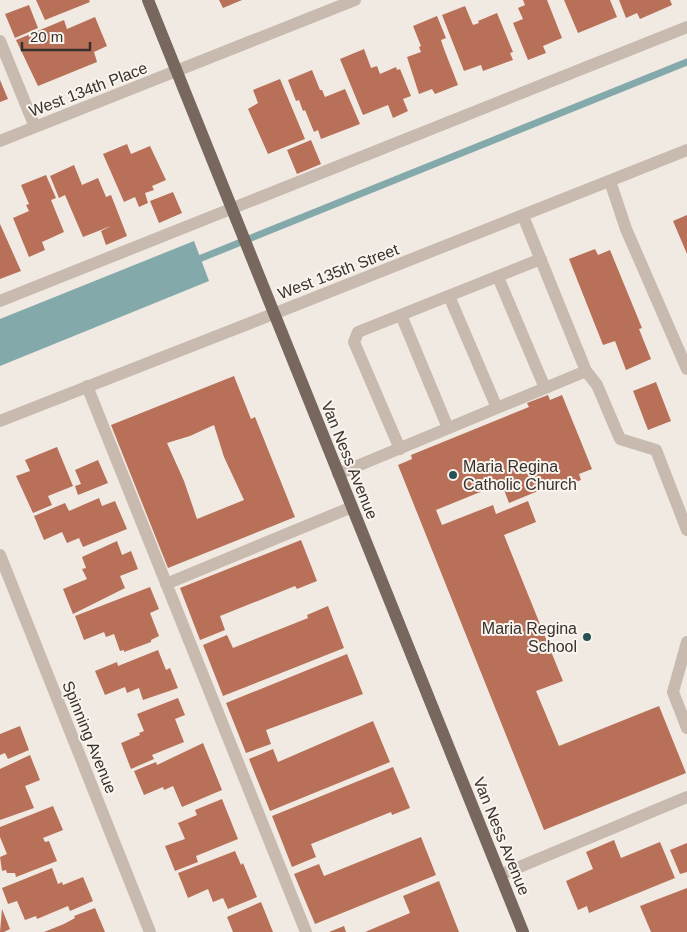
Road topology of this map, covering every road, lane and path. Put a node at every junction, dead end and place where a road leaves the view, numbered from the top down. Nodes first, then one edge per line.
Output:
1 (148, 0) edge
2 (354, 0) edge
3 (687, 27) edge
4 (0, 41) edge
5 (176, 72) junction
6 (35, 128) junction
7 (0, 141) edge
8 (687, 150) edge
9 (610, 181) junction
10 (231, 208) junction
11 (523, 216) junction
12 (541, 259) junction
13 (498, 277) junction
14 (449, 296) junction
15 (0, 301) edge
16 (274, 313) junction
17 (401, 316) junction
18 (687, 369) edge
19 (586, 371) junction
20 (87, 386) junction
21 (545, 388) junction
22 (497, 408) junction
23 (0, 421) edge
24 (448, 428) junction
25 (400, 449) junction
26 (338, 474) junction
27 (352, 507) junction
28 (687, 530) edge
29 (0, 555) edge
30 (166, 584) junction
31 (687, 642) edge
32 (687, 728) edge
33 (687, 797) edge
34 (500, 875) junction
35 (150, 932) edge
36 (306, 932) edge
37 (523, 932) edge

1 - 5 main road, Van Ness Avenue
2 - 5 street, West 134th Place
3 - 10 street
4 - 6 street
5 - 6 street, West 134th Place
5 - 10 main road, Van Ness Avenue
6 - 7 street, West 134th Place
8 - 9 street, West 135th Street
9 - 11 street, West 135th Street
9 - 18 street
10 - 15 street
10 - 16 main road, Van Ness Avenue
11 - 12 street
11 - 16 street, West 135th Street
12 - 13 street
12 - 19 street
13 - 14 street
13 - 21 street
14 - 17 street
14 - 22 street
16 - 20 street, West 135th Street
16 - 26 main road, Van Ness Avenue
17 - 24 street
17 - 25 street
19 - 21 street
19 - 28 street
20 - 23 street, West 135th Street
20 - 30 street
21 - 22 street
22 - 24 street
24 - 25 street
25 - 26 street
26 - 27 main road, Van Ness Avenue
27 - 30 street
27 - 34 main road, Van Ness Avenue
29 - 35 street, Spinning Avenue
30 - 36 street
31 - 32 street
33 - 34 street
34 - 37 main road, Van Ness Avenue

